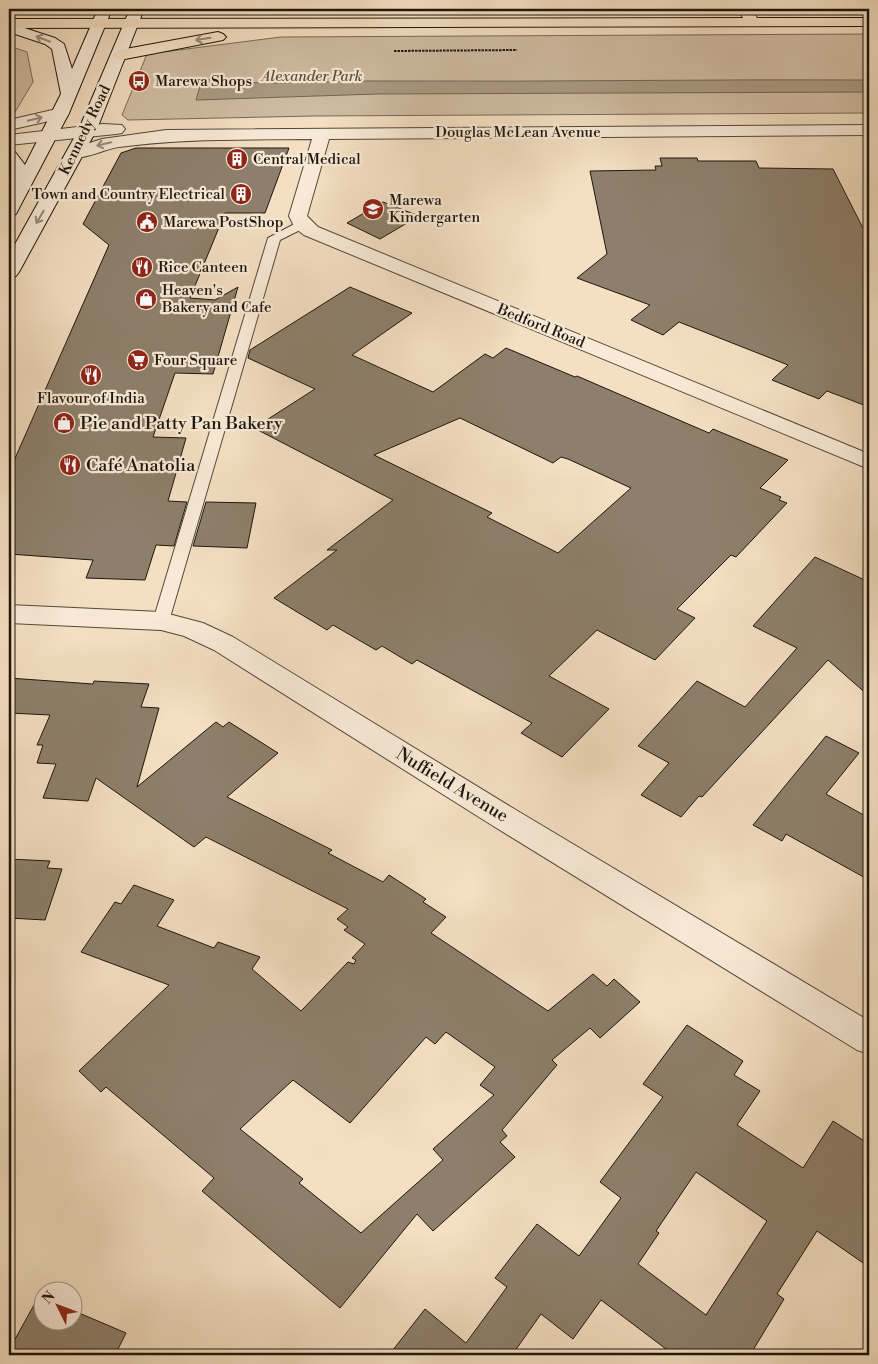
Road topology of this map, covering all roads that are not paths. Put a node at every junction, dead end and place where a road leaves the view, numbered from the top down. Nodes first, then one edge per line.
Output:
1 (137, 9) edge
2 (102, 16) edge
3 (749, 16) edge
4 (869, 22) edge
5 (132, 24) junction
6 (303, 24) junction
7 (9, 26) edge
8 (120, 55) junction
9 (69, 94) junction
10 (61, 113) junction
11 (9, 125) edge
12 (88, 129) junction
13 (869, 130) edge
14 (322, 133) junction
15 (166, 135) junction
16 (48, 136) junction
17 (9, 140) edge
18 (77, 153) junction
19 (9, 156) edge
20 (19, 192) junction
21 (9, 210) edge
22 (302, 224) junction
23 (9, 272) edge
24 (869, 462) edge
25 (9, 614) edge
26 (162, 621) junction
27 (869, 1039) edge

1 - 5 street, Kennedy Road
2 - 5 main road
2 - 7 main road
2 - 9 street, Kennedy Road
3 - 4 main road
3 - 6 main road
5 - 6 main road
5 - 8 street, Kennedy Road
6 -> 8 main road
9 -> 7 street
8 - 12 street, Kennedy Road
9 - 10 street, Kennedy Road
11 -> 10 street
10 - 16 street, Kennedy Road
12 - 15 street, Douglas McLean Avenue
12 - 16 street, Douglas McLean Avenue
12 - 18 street, Kennedy Road
13 - 14 street, Douglas McLean Avenue
14 - 15 street, Douglas McLean Avenue
14 - 22 street
15 -> 18 street, Douglas McLean Avenue
16 - 17 street, Douglas McLean Avenue
16 - 20 street, Kennedy Road
18 -> 23 street, Kennedy Road
19 - 20 street
20 - 21 street, Kennedy Road
22 - 24 street, Bedford Road
22 - 26 lane
25 - 26 street, Nuffield Avenue
26 - 27 street, Nuffield Avenue

